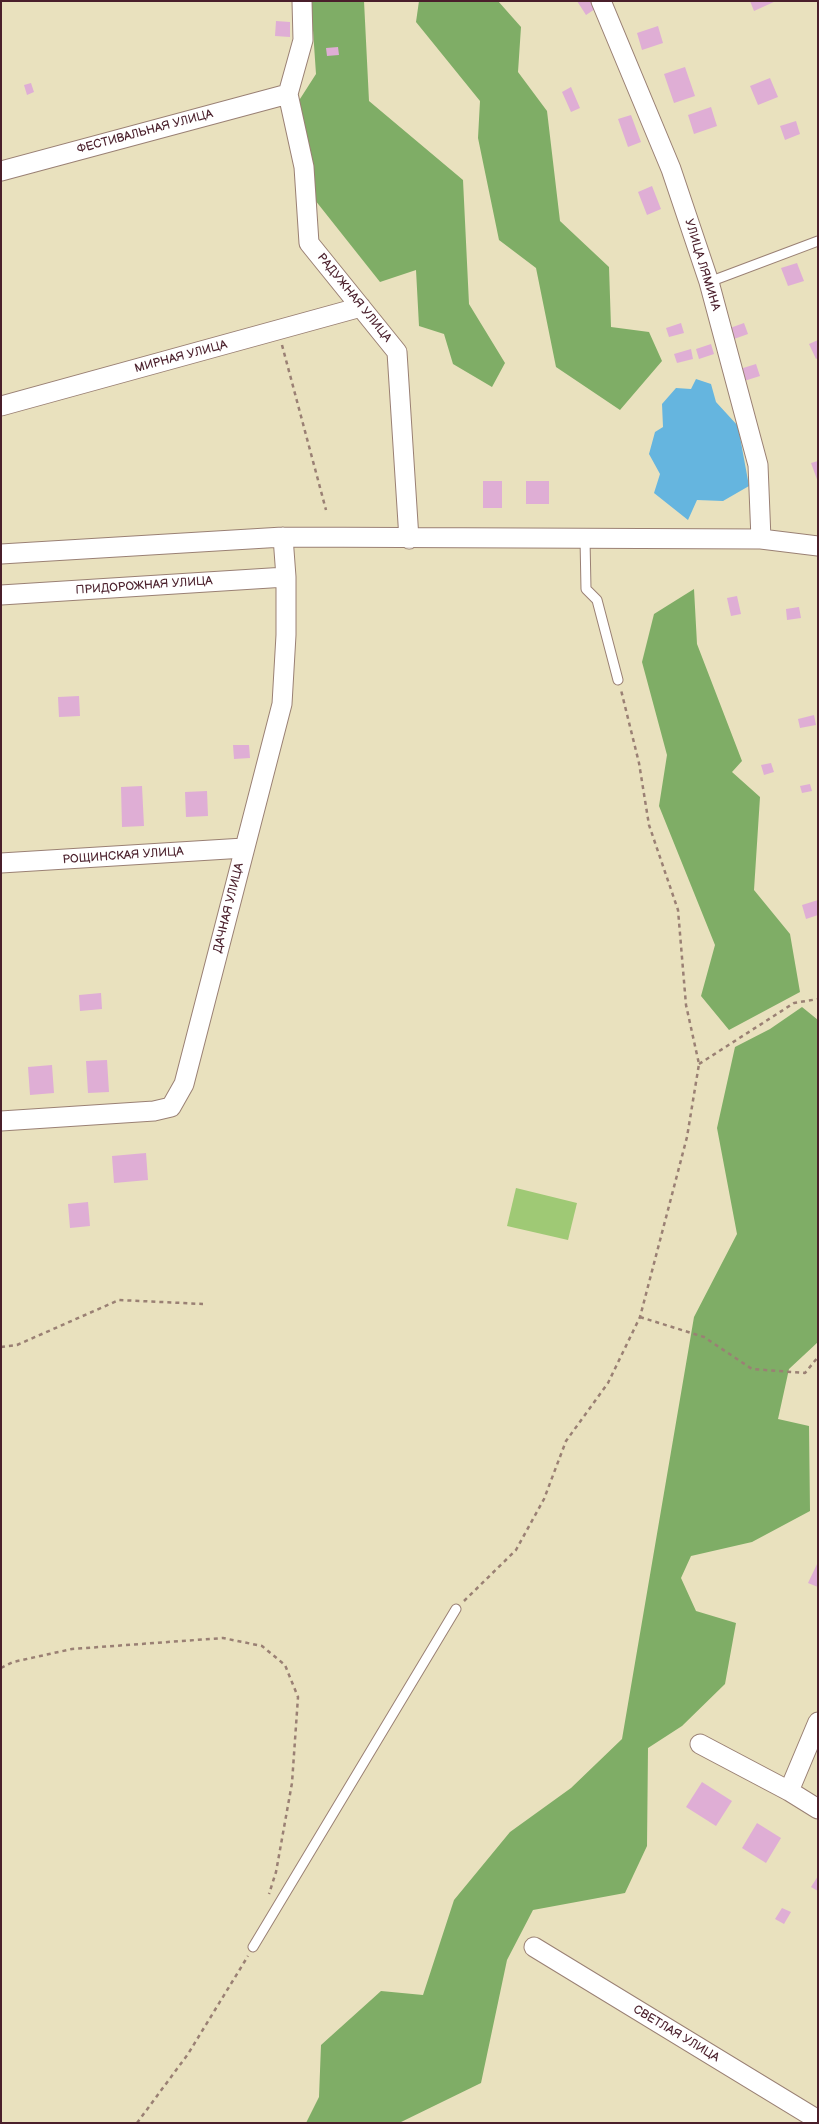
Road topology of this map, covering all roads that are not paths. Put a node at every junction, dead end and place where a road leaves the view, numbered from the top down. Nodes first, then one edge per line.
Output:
1 (302, 1) edge
2 (601, 1) edge
3 (288, 94) junction
4 (1, 171) edge
5 (818, 241) edge
6 (709, 282) junction
7 (361, 307) junction
8 (1, 406) edge
9 (283, 537) junction
10 (409, 539) junction
11 (585, 539) junction
12 (762, 539) junction
13 (818, 546) edge
14 (1, 554) edge
15 (286, 577) junction
16 (1, 595) edge
17 (618, 680) road end
18 (244, 848) junction
19 (1, 863) edge
20 (1, 1121) edge
21 (456, 1610) road end
22 (818, 1722) edge
23 (700, 1744) dead end
24 (789, 1791) junction
25 (818, 1809) edge
26 (253, 1947) road end
27 (534, 1947) dead end
28 (818, 2120) edge

1 - 3 street, РАДУЖНАЯ УЛИЦА
2 - 6 street, УЛИЦА ЛЯМИНА
3 - 4 street, ФЕСТИВАЛЬНАЯ УЛИЦА
3 - 7 street, РАДУЖНАЯ УЛИЦА
5 - 6 lane
6 - 12 street, УЛИЦА ЛЯМИНА
7 - 8 street, МИРНАЯ УЛИЦА
7 - 10 street, РАДУЖНАЯ УЛИЦА
9 - 10 street
9 - 14 street
9 - 15 street, ДАЧНАЯ УЛИЦА
10 - 11 street
11 - 12 street
11 - 17 lane
12 - 13 street
15 - 16 street, ПРИДОРОЖНАЯ УЛИЦА
15 - 18 street, ДАЧНАЯ УЛИЦА
18 - 19 street, РОЩИНСКАЯ УЛИЦА
18 - 20 street, ДАЧНАЯ УЛИЦА
21 - 26 lane
22 - 24 street
23 - 24 street
24 - 25 street
27 - 28 street, СВЕТЛАЯ УЛИЦА

